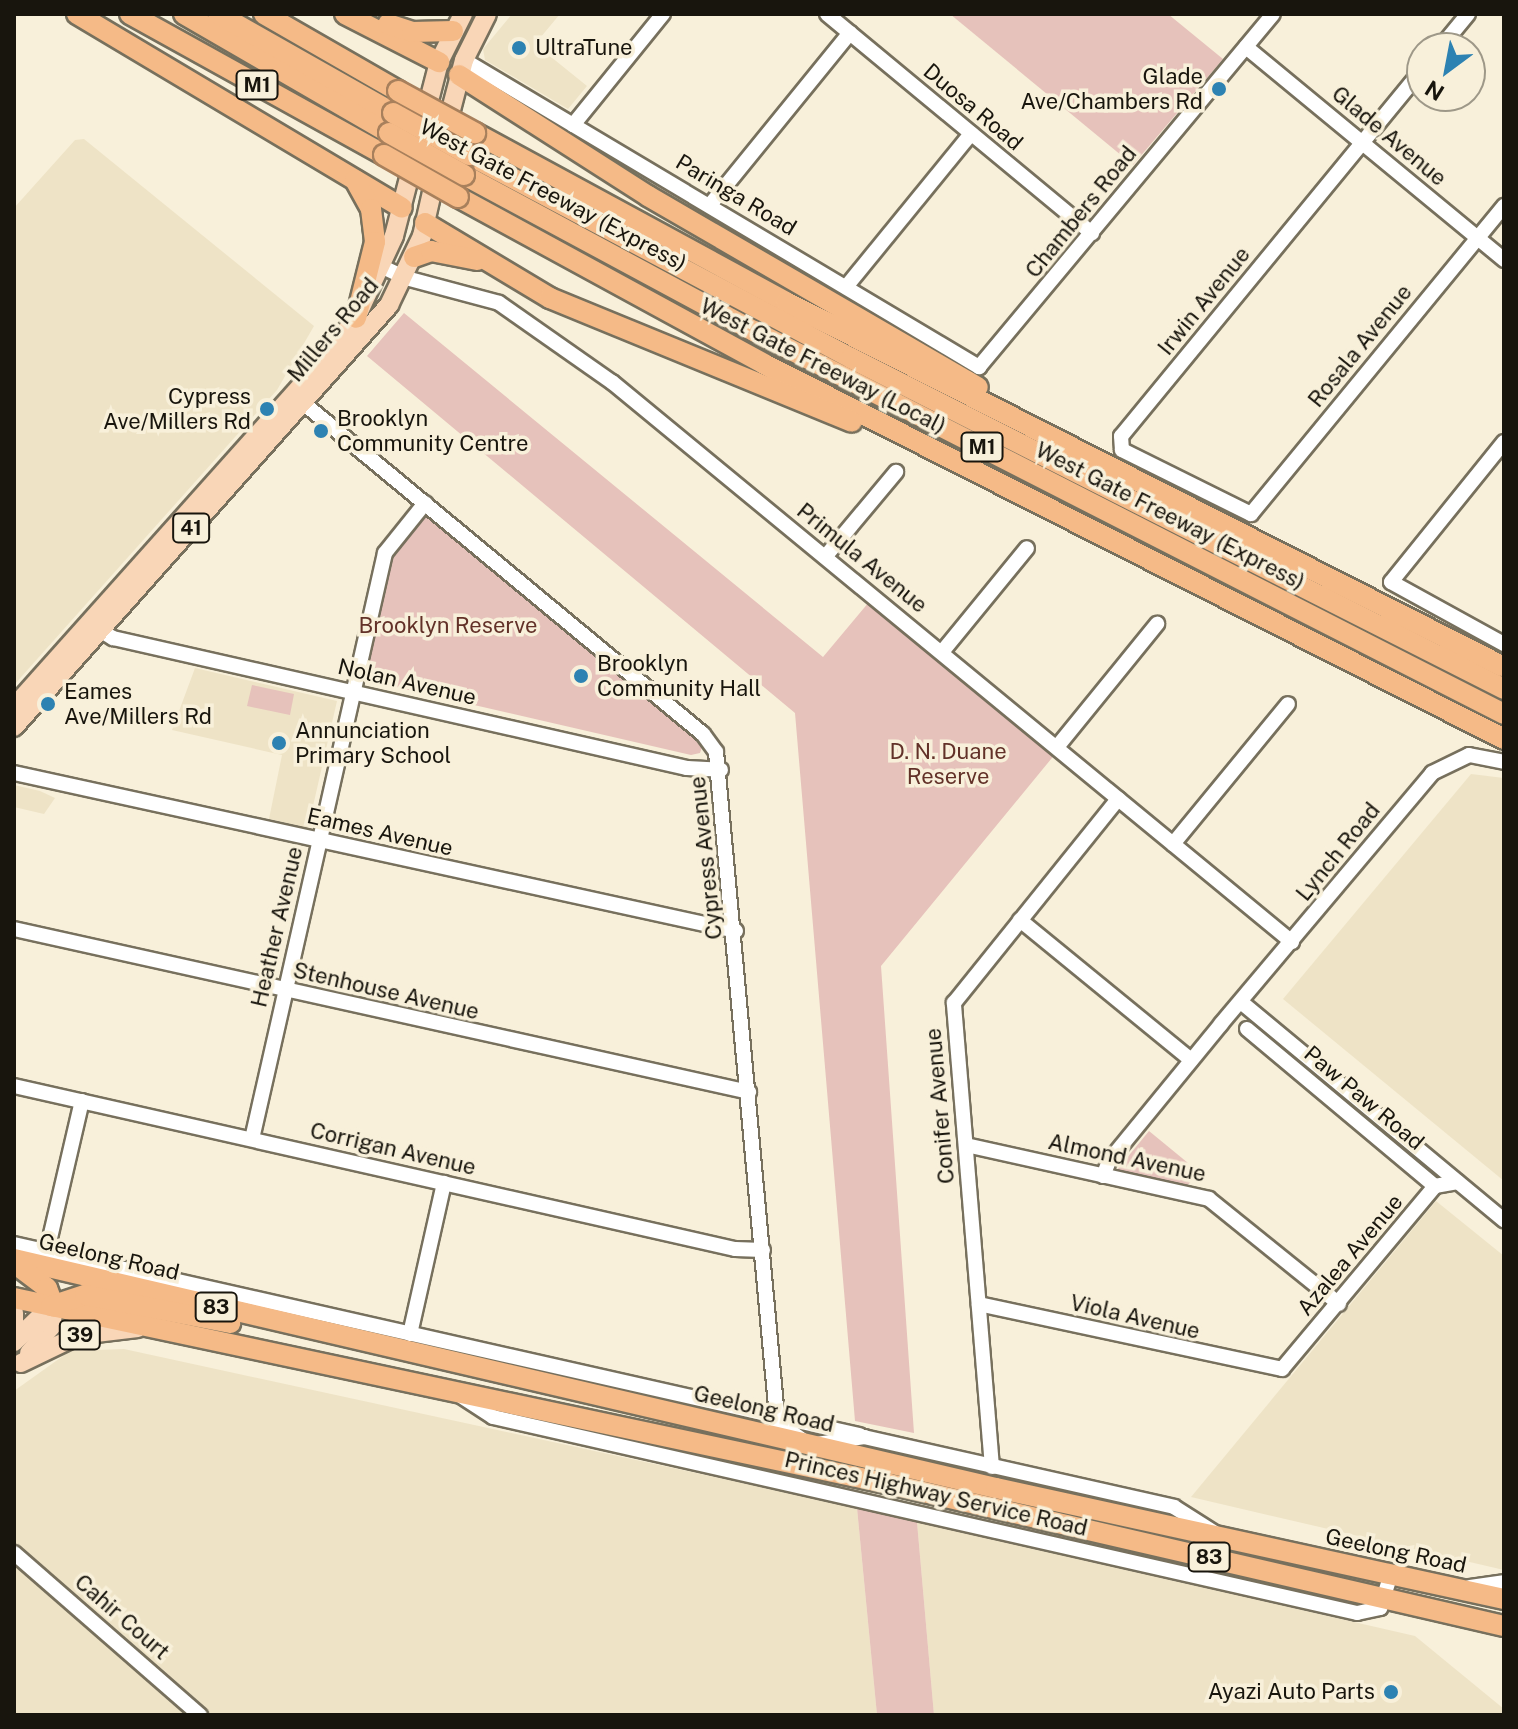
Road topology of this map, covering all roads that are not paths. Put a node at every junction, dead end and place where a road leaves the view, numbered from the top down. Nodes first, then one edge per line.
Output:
1 (77, 14) edge
2 (130, 14) edge
3 (184, 14) edge
4 (218, 14) edge
5 (264, 14) edge
6 (345, 14) edge
7 (361, 14) edge
8 (663, 14) edge
9 (827, 14) edge
10 (1273, 14) edge
11 (1468, 14) edge
12 (489, 16) edge
13 (457, 20) edge
14 (1453, 32) edge
15 (850, 33) junction
16 (1246, 47) junction
17 (439, 62) junction
18 (462, 67) junction
19 (1406, 89) edge
20 (391, 123) junction
21 (573, 125) junction
22 (971, 134) junction
23 (1362, 143) junction
24 (352, 176) junction
25 (710, 205) junction
26 (1504, 206) edge
27 (402, 208) junction
28 (425, 223) junction
29 (1092, 233) junction
30 (1477, 238) junction
31 (414, 257) junction
32 (1504, 260) edge
33 (492, 264) junction
34 (378, 265) junction
35 (406, 278) junction
36 (846, 287) junction
37 (356, 318) joint
38 (985, 365) joint
39 (298, 399) junction
40 (1504, 442) edge
41 (896, 472) dead end
42 (999, 481) junction
43 (425, 503) junction
44 (1251, 514) joint
45 (1262, 543) junction
46 (1027, 548) dead end
47 (825, 557) junction
48 (1157, 624) dead end
49 (94, 627) junction
50 (1504, 644) edge
51 (942, 652) junction
52 (1504, 667) edge
53 (1504, 689) edge
54 (353, 692) junction
55 (1288, 704) dead end
56 (14, 707) edge
57 (1504, 714) edge
58 (14, 727) edge
59 (1504, 739) edge
60 (1057, 747) junction
61 (1504, 762) edge
62 (721, 770) junction
63 (14, 773) edge
64 (1118, 799) junction
65 (319, 841) junction
66 (1173, 844) junction
67 (1020, 920) junction
68 (14, 929) edge
69 (736, 931) junction
70 (1292, 942) junction
71 (286, 991) junction
72 (1241, 1002) junction
73 (1247, 1029) dead end
74 (1306, 1056) junction
75 (1191, 1060) junction
76 (1294, 1070) junction
77 (14, 1086) edge
78 (749, 1092) junction
79 (82, 1101) junction
80 (252, 1139) junction
81 (966, 1145) junction
82 (1436, 1163) junction
83 (1103, 1176) junction
84 (1458, 1182) junction
85 (444, 1183) junction
86 (1435, 1186) junction
87 (1504, 1220) edge
88 (14, 1244) edge
89 (763, 1250) junction
90 (47, 1251) junction
91 (14, 1261) edge
92 (14, 1298) edge
93 (979, 1304) junction
94 (1339, 1304) junction
95 (53, 1305) junction
96 (14, 1313) edge
97 (304, 1327) junction
98 (145, 1328) junction
99 (14, 1333) edge
100 (410, 1334) junction
101 (14, 1342) edge
102 (417, 1354) junction
103 (17, 1367) edge
104 (1282, 1369) joint
105 (597, 1376) junction
106 (413, 1381) junction
107 (561, 1386) junction
108 (777, 1417) junction
109 (797, 1421) dead end
110 (864, 1437) junction
111 (810, 1445) junction
112 (992, 1467) junction
113 (1223, 1539) junction
114 (14, 1553) edge
115 (1391, 1574) junction
116 (1504, 1582) edge
117 (1458, 1588) junction
118 (1385, 1599) junction
119 (1504, 1599) edge
120 (1504, 1626) edge
121 (200, 1715) edge

1 - 24 highway
2 - 42 highway, West Gate Freeway (Local) / M1, bridge
3 - 20 highway, West Gate Freeway (Express) / M1
4 - 20 highway, West Gate Freeway (Express) / M1
5 - 45 highway, West Gate Freeway (Local) / M1, bridge
6 - 17 highway
7 - 13 highway
8 - 21 street
9 - 15 street, Duosa Road
10 - 16 street, Chambers Road
11 - 14 street
12 - 18 main road, Millers Road / 41
13 - 17 main road, Millers Road
15 - 22 street, Duosa Road
15 - 25 street
16 - 23 street, Glade Avenue
16 - 29 street, Chambers Road
17 - 18 main road
17 - 27 main road, Millers Road
18 - 21 street, Paringa Road
18 - 28 main road, Millers Road / 41
18 - 45 highway
19 - 23 street, Irwin Avenue
20 - 53 highway, West Gate Freeway (Express) / M1, bridge
20 - 57 highway, West Gate Freeway (Express) / M1, bridge
21 - 25 street, Paringa Road
22 - 29 street, Duosa Road
22 - 36 street
23 - 30 street, Glade Avenue
23 - 44 street, Irwin Avenue
24 - 27 highway
24 - 34 highway
25 - 36 street, Paringa Road
26 - 30 street, Rosala Avenue
27 - 28 main road
27 - 34 main road, Millers Road
28 - 31 main road, Millers Road / 41
28 - 33 highway
29 - 38 street, Chambers Road
30 - 32 street, Glade Avenue
30 - 44 street, Rosala Avenue
31 - 33 highway
31 - 35 main road, Millers Road / 41
33 - 42 highway
34 - 35 street, Primula Avenue
34 - 37 highway
35 - 39 main road, Millers Road / 41
35 - 47 street, Primula Avenue
36 - 38 street, Paringa Road
37 - 39 main road, Millers Road / 41
39 - 43 street, Cypress Avenue
39 - 49 main road, Millers Road / 41
40 - 50 street
41 - 47 street
42 - 59 highway, West Gate Freeway (Local) / M1
43 - 54 street, Heather Avenue
43 - 62 street, Cypress Avenue
45 - 52 highway, West Gate Freeway (Local) / M1
46 - 51 street
47 - 51 street, Primula Avenue
48 - 60 street
49 - 54 street, Nolan Avenue
49 - 56 main road, Millers Road / 41
49 - 58 main road, Millers Road / 41
51 - 60 street, Primula Avenue
54 - 62 street, Nolan Avenue
54 - 65 street, Heather Avenue
55 - 66 street
60 - 64 street, Primula Avenue
61 - 70 street, Lynch Road
62 - 69 street, Cypress Avenue
63 - 65 street, Eames Avenue
64 - 66 street, Primula Avenue
64 - 67 street, Conifer Avenue
65 - 69 street, Eames Avenue
65 - 71 street, Heather Avenue
66 - 70 street, Primula Avenue
67 - 75 street
67 - 81 street, Conifer Avenue
68 - 71 street, Stenhouse Avenue
69 - 78 street, Cypress Avenue
70 - 72 street, Lynch Road
71 - 78 street, Stenhouse Avenue
71 - 80 street, Heather Avenue
72 - 74 street, Paw Paw Road
72 - 75 street, Lynch Road
73 - 76 street, Paw Paw Road
74 - 76 street
74 - 82 street, Paw Paw Road
75 - 83 street, Lynch Road
76 - 86 street, Paw Paw Road
77 - 79 street, Corrigan Avenue
78 - 89 street, Cypress Avenue
79 - 80 street, Corrigan Avenue
79 - 90 street
80 - 85 street, Corrigan Avenue
81 - 83 street, Almond Avenue
81 - 93 street, Conifer Avenue
82 - 84 street, Paw Paw Road
82 - 86 street, Paw Paw Road
83 - 94 street, Almond Avenue
84 - 86 street
84 - 87 street, Paw Paw Road
85 - 89 street, Corrigan Avenue
85 - 100 street
86 - 94 street, Azalea Avenue
88 - 90 street, Princes Highway Service Road
89 - 108 street, Cypress Avenue
90 - 100 street, Princes Highway Service Road
91 - 95 highway
91 - 97 highway, Geelong Road / 83
92 - 95 highway, 83
93 - 104 street, Viola Avenue
93 - 112 street, Conifer Avenue
94 - 104 street, Azalea Avenue
95 - 97 highway
95 - 98 highway, 83
95 - 101 main road, 39
95 - 103 main road, 39
96 - 99 main road
97 - 102 highway, Geelong Road / 83
98 - 103 main road, 39
98 - 106 highway, 83
100 - 105 street, Princes Highway Service Road
102 - 106 highway
102 - 107 highway, Geelong Road / 83
105 - 107 street
105 - 108 street, Princes Highway Service Road
106 - 118 highway, 83
107 - 111 highway, Geelong Road / 83
108 - 111 street, Princes Highway Service Road
109 - 110 street, Princes Highway Service Road
110 - 111 street, Princes Highway Service Road
110 - 112 street, Princes Highway Service Road
111 - 113 highway, Geelong Road / 83
112 - 113 street, Princes Highway Service Road
113 - 115 highway, Geelong Road / 83
114 - 121 street, Cahir Court
115 - 117 highway, Geelong Road / 83
115 - 118 street
116 - 117 street
117 - 119 highway, Geelong Road / 83
118 - 120 highway, 83

